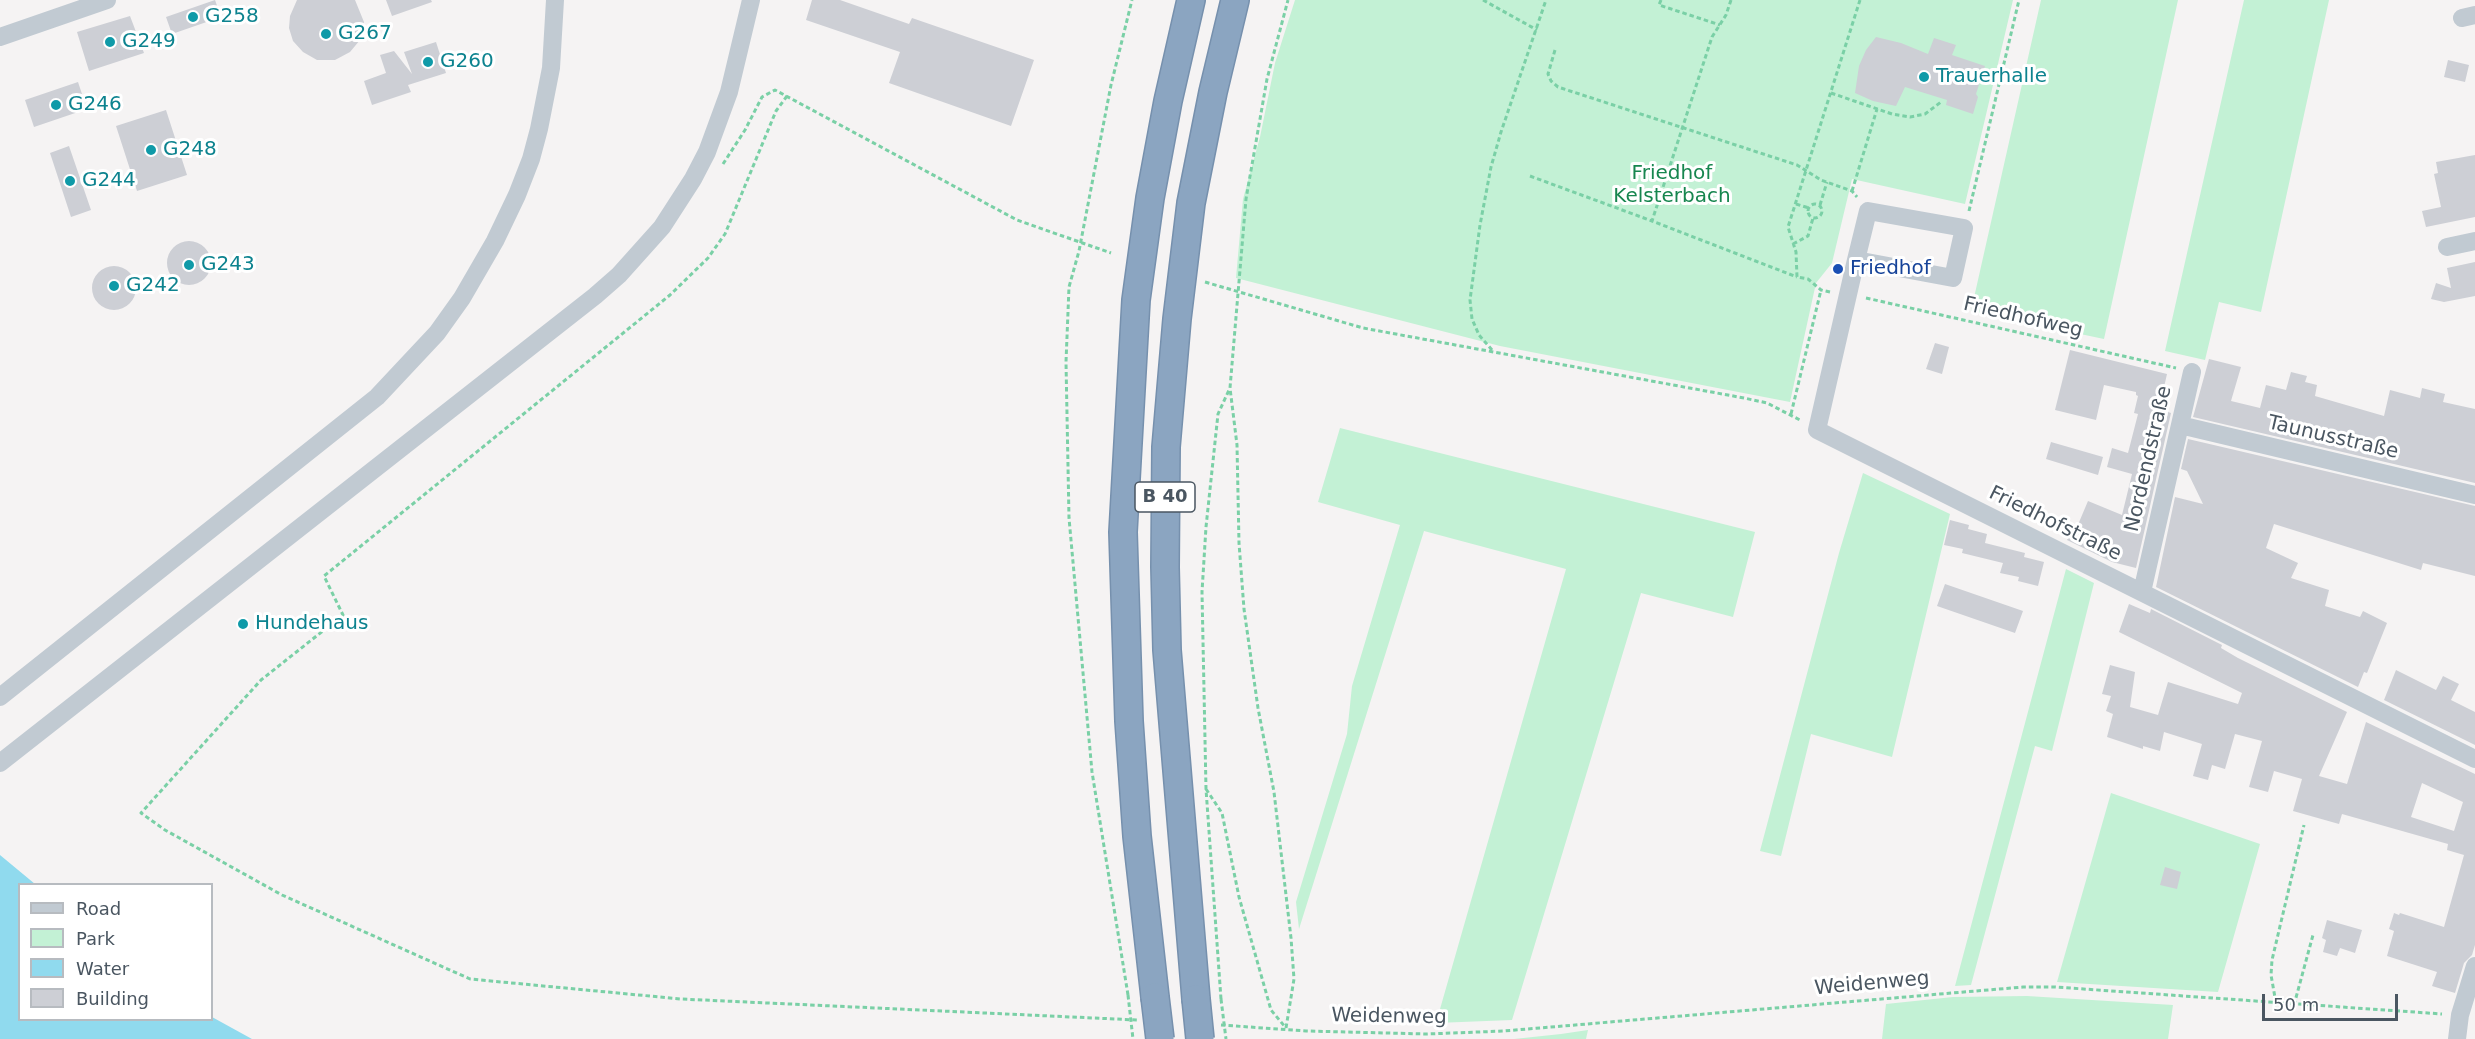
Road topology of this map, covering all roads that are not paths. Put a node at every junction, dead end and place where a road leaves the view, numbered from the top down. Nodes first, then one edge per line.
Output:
1 (107, 0) edge
2 (555, 0) edge
3 (751, 0) edge
4 (1191, 0) edge
5 (1235, 0) edge
6 (0, 37) edge
7 (2475, 241) edge
8 (2446, 247) dead end
9 (1856, 260) junction
10 (2192, 372) road end
11 (2180, 425) junction
12 (2475, 495) edge
13 (2142, 592) junction
14 (0, 697) edge
15 (2475, 759) edge
16 (0, 763) edge
17 (2475, 966) edge
18 (1211, 1032) edge
19 (1160, 1039) edge
20 (2457, 1039) edge

1 - 6 street
2 - 14 street
3 - 16 street
4 - 19 highway, B 40, bridge
5 - 18 highway, B 40, bridge
7 - 8 street
9 - 9 street
9 - 13 street, Friedhofstraße
10 - 11 street, Nordendstraße
11 - 12 street, Taunusstraße
11 - 13 street, Nordendstraße
13 - 15 street, Friedhofstraße
17 - 20 street

